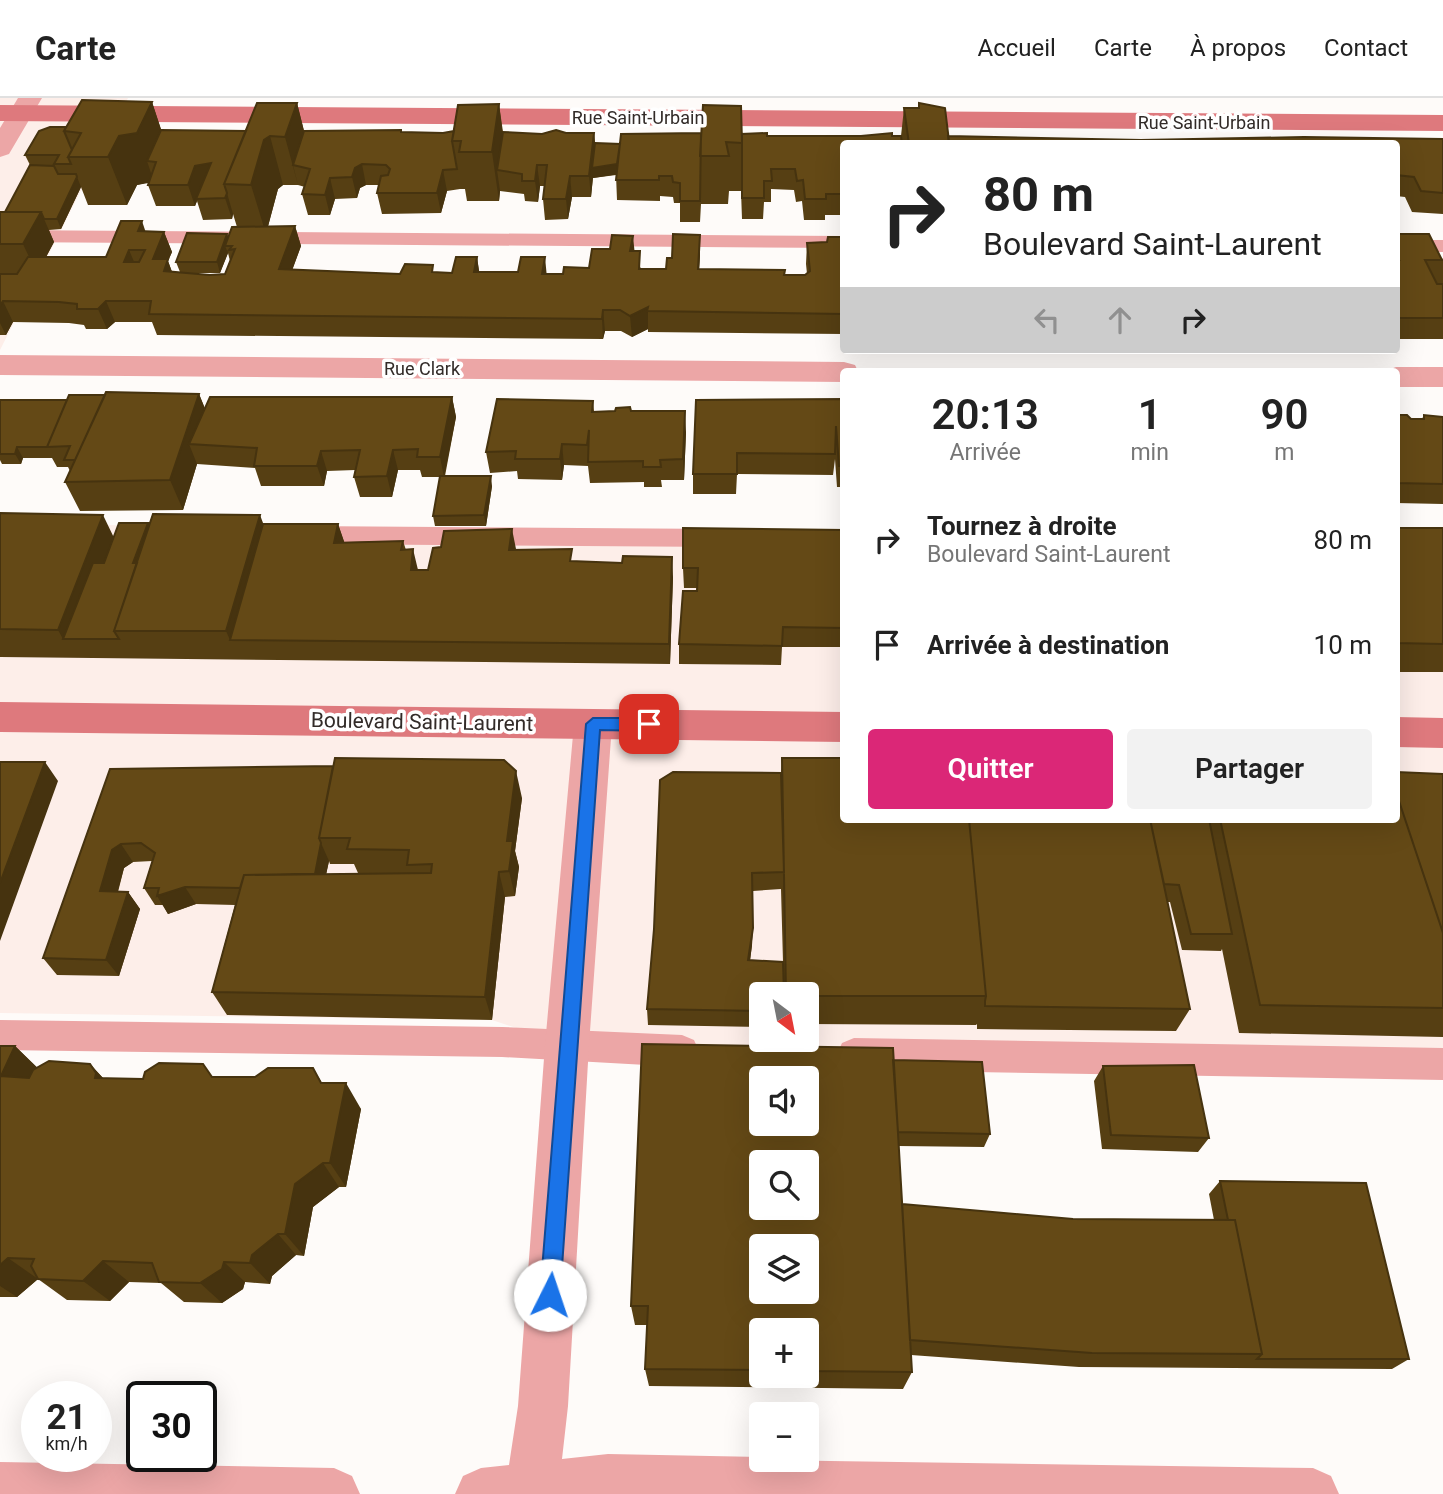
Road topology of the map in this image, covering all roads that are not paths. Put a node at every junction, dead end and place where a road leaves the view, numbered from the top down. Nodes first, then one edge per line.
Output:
1 (17, 108) edge
2 (1443, 123) edge
3 (0, 149) edge
4 (0, 236) edge
5 (840, 242) edge
6 (1400, 246) edge
7 (1443, 246) edge
8 (0, 365) edge
9 (840, 372) edge
10 (1400, 377) edge
11 (1443, 377) edge
12 (281, 534) edge
13 (748, 539) edge
14 (0, 717) edge
15 (593, 724) junction
16 (840, 727) edge
17 (1400, 732) edge
18 (1443, 733) edge
19 (0, 1035) edge
20 (567, 1045) junction
21 (717, 1052) edge
22 (827, 1054) edge
23 (1443, 1064) edge
24 (0, 1488) edge
25 (531, 1492) edge
26 (1254, 1493) edge
27 (334, 1494) edge
28 (481, 1494) edge
29 (1313, 1494) edge

1 - 2 main road, Rue Saint-Urbain
1 - 3 street
4 - 5 lane
6 - 7 lane
8 - 9 street, Rue Clark
10 - 11 street
12 - 13 lane
14 - 15 main road, Boulevard Saint-Laurent
15 - 16 main road, Boulevard Saint-Laurent
15 - 20 street
17 - 18 main road
19 - 20 lane
20 - 21 lane
20 - 25 street
22 - 23 lane
24 - 27 street
25 - 26 street
25 - 28 street
26 - 29 street

